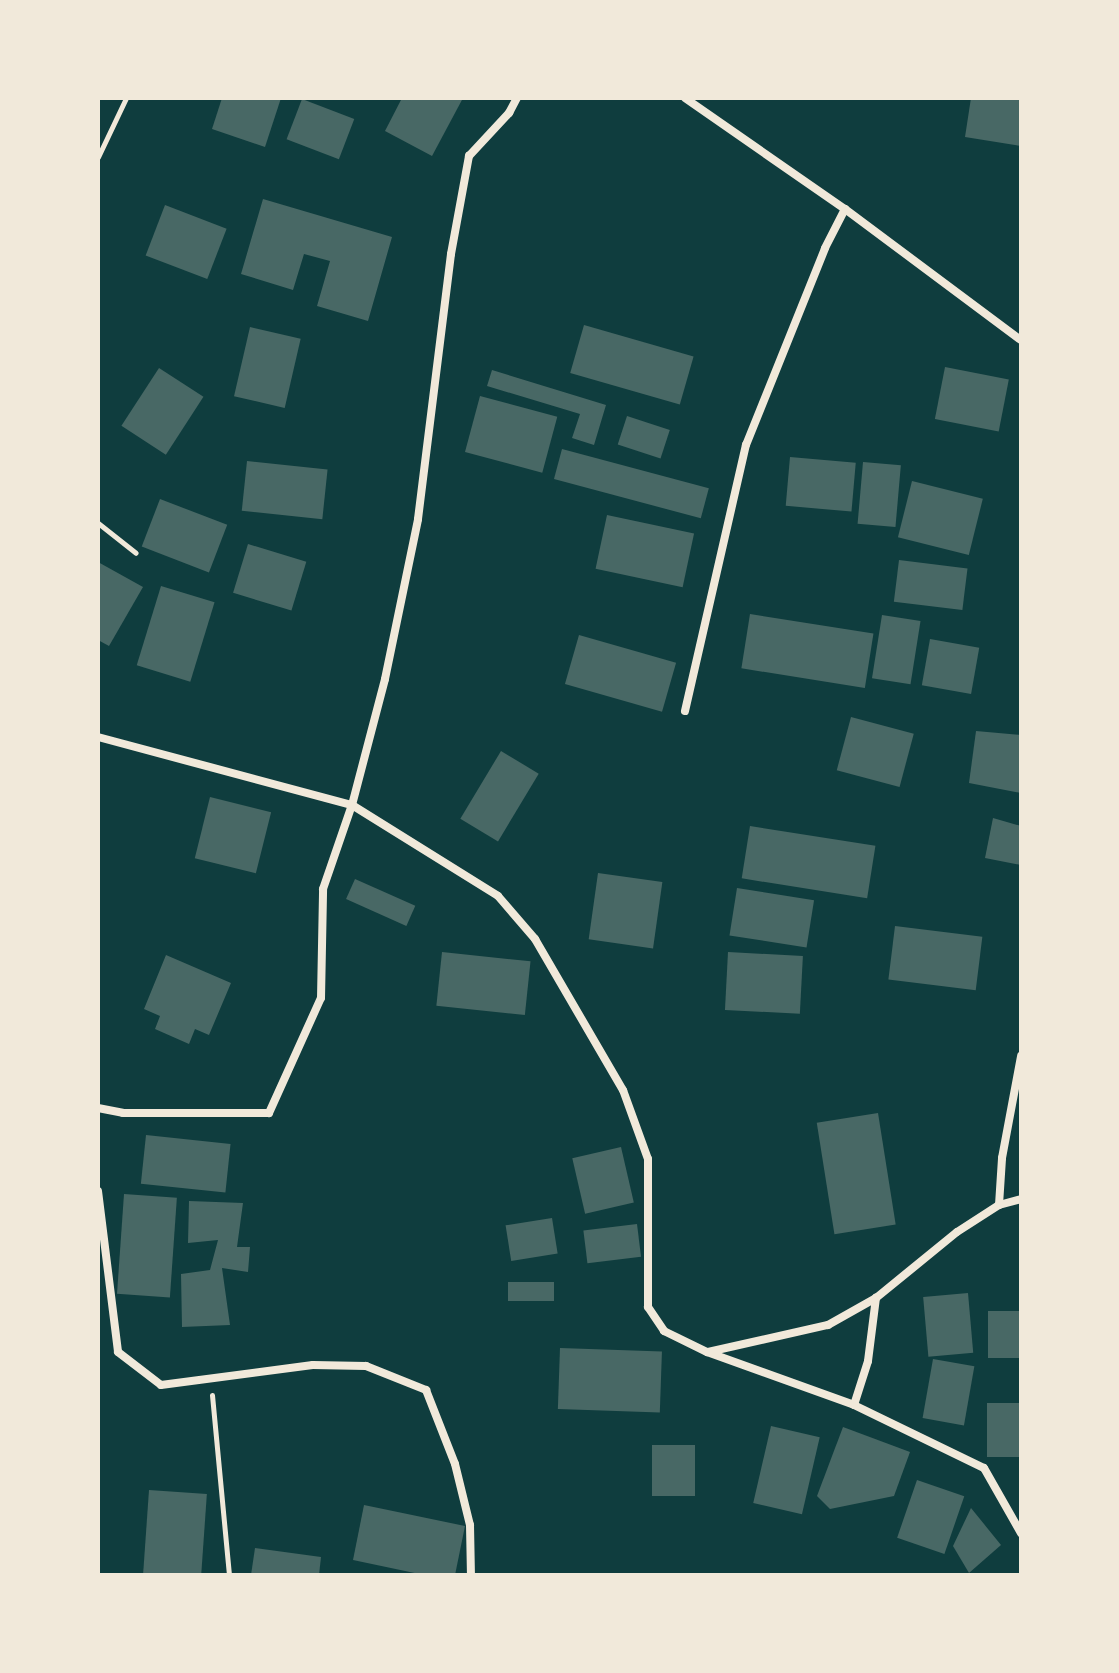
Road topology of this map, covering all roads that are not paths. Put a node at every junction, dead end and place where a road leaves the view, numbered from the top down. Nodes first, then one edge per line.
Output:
1 (517, 98) edge
2 (685, 98) edge
3 (845, 209) junction
4 (1021, 340) edge
5 (685, 711) dead end
6 (98, 737) edge
7 (352, 805) junction
8 (1021, 1056) edge
9 (98, 1108) edge
10 (98, 1191) edge
11 (1021, 1199) edge
12 (999, 1205) junction
13 (876, 1298) junction
14 (707, 1352) junction
15 (854, 1405) junction
16 (1021, 1533) edge
17 (471, 1575) edge

1 - 7 street
2 - 3 street
3 - 4 street
3 - 5 street
6 - 7 street
7 - 9 street
7 - 14 street
8 - 12 street
10 - 17 street
11 - 12 street
12 - 13 street
13 - 14 street
13 - 15 street
14 - 15 street
15 - 16 street

